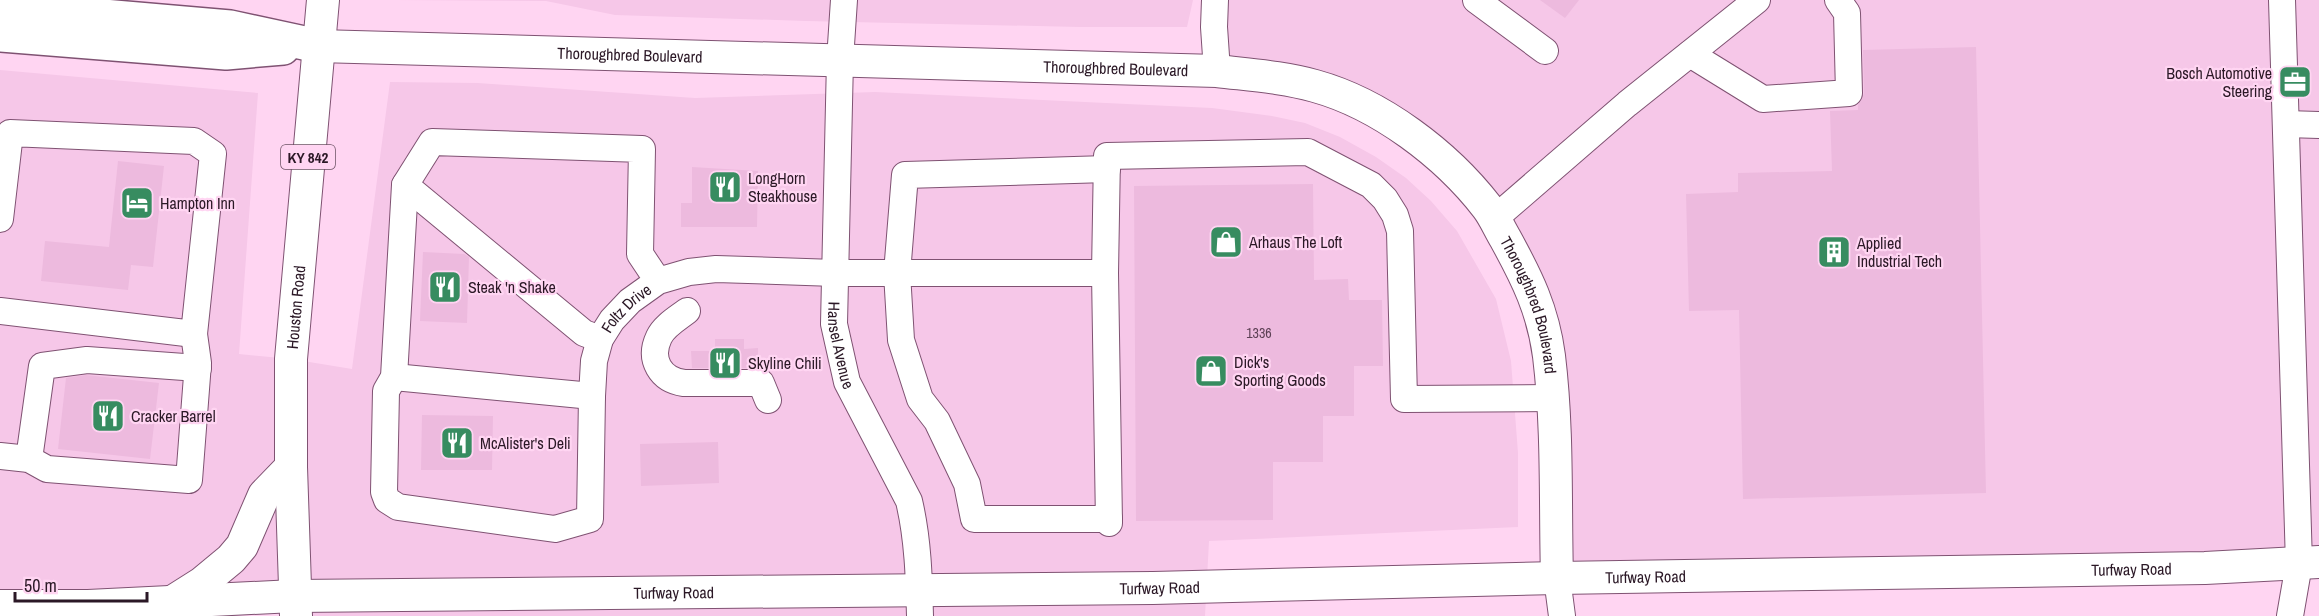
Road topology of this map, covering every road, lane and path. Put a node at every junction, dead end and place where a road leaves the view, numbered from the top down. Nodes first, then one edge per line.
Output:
1 (323, 0) edge
2 (844, 0) edge
3 (1215, 0) edge
4 (1476, 0) edge
5 (1757, 0) edge
6 (1838, 0) edge
7 (2282, 0) edge
8 (0, 7) edge
9 (0, 35) edge
10 (318, 46) junction
11 (1545, 51) dead end
12 (1690, 54) junction
13 (840, 60) junction
14 (1217, 70) junction
15 (2286, 124) junction
16 (2319, 125) edge
17 (5, 132) edge
18 (1107, 169) junction
19 (405, 185) junction
20 (0, 219) edge
21 (1494, 219) junction
22 (835, 273) junction
23 (897, 273) junction
24 (1105, 273) junction
25 (658, 281) junction
26 (0, 311) edge
27 (687, 311) dead end
28 (194, 334) junction
29 (600, 339) junction
30 (198, 368) junction
31 (394, 377) junction
32 (592, 396) junction
33 (1552, 398) junction
34 (768, 400) dead end
35 (0, 456) edge
36 (29, 459) junction
37 (291, 467) junction
38 (2309, 563) edge
39 (1557, 578) junction
40 (172, 602) junction
41 (920, 603) edge
42 (0, 606) edge
43 (295, 606) edge
44 (1562, 616) edge
45 (2290, 616) edge

1 - 10 main road, Houston Road / KY 842
2 - 13 street, Hansel Avenue
3 - 14 street
4 - 11 street
5 - 12 street
6 - 12 street
7 - 15 street
8 - 10 highway
9 - 10 highway
10 - 13 main road, Thoroughbred Boulevard
10 - 37 main road, Houston Road / KY 842
12 - 21 street
13 - 14 main road, Thoroughbred Boulevard
13 - 22 street, Hansel Avenue
14 - 21 main road, Thoroughbred Boulevard
15 - 16 street
15 - 38 street
17 - 20 street
17 - 28 street
18 - 23 street
18 - 24 street
18 - 33 street
19 - 25 street
19 - 29 street
19 - 31 street
21 - 33 main road, Thoroughbred Boulevard
22 - 23 street, Foltz Drive
22 - 25 street, Foltz Drive
22 - 41 street, Hansel Avenue
23 - 24 street, Foltz Drive
23 - 24 street
25 - 29 street, Foltz Drive
26 - 28 street
27 - 34 street
28 - 30 street
29 - 32 street, Foltz Drive
30 - 36 street
30 - 36 street
31 - 32 street
31 - 32 street, Foltz Drive
33 - 39 main road, Thoroughbred Boulevard
35 - 36 street
37 - 40 main road
37 - 43 main road, Houston Road / KY 842
38 - 39 main road, Turfway Road
38 - 45 street
39 - 41 main road, Turfway Road
39 - 44 street
40 - 42 main road, Turfway Road
40 - 43 main road, Turfway Road
41 - 43 main road, Turfway Road

